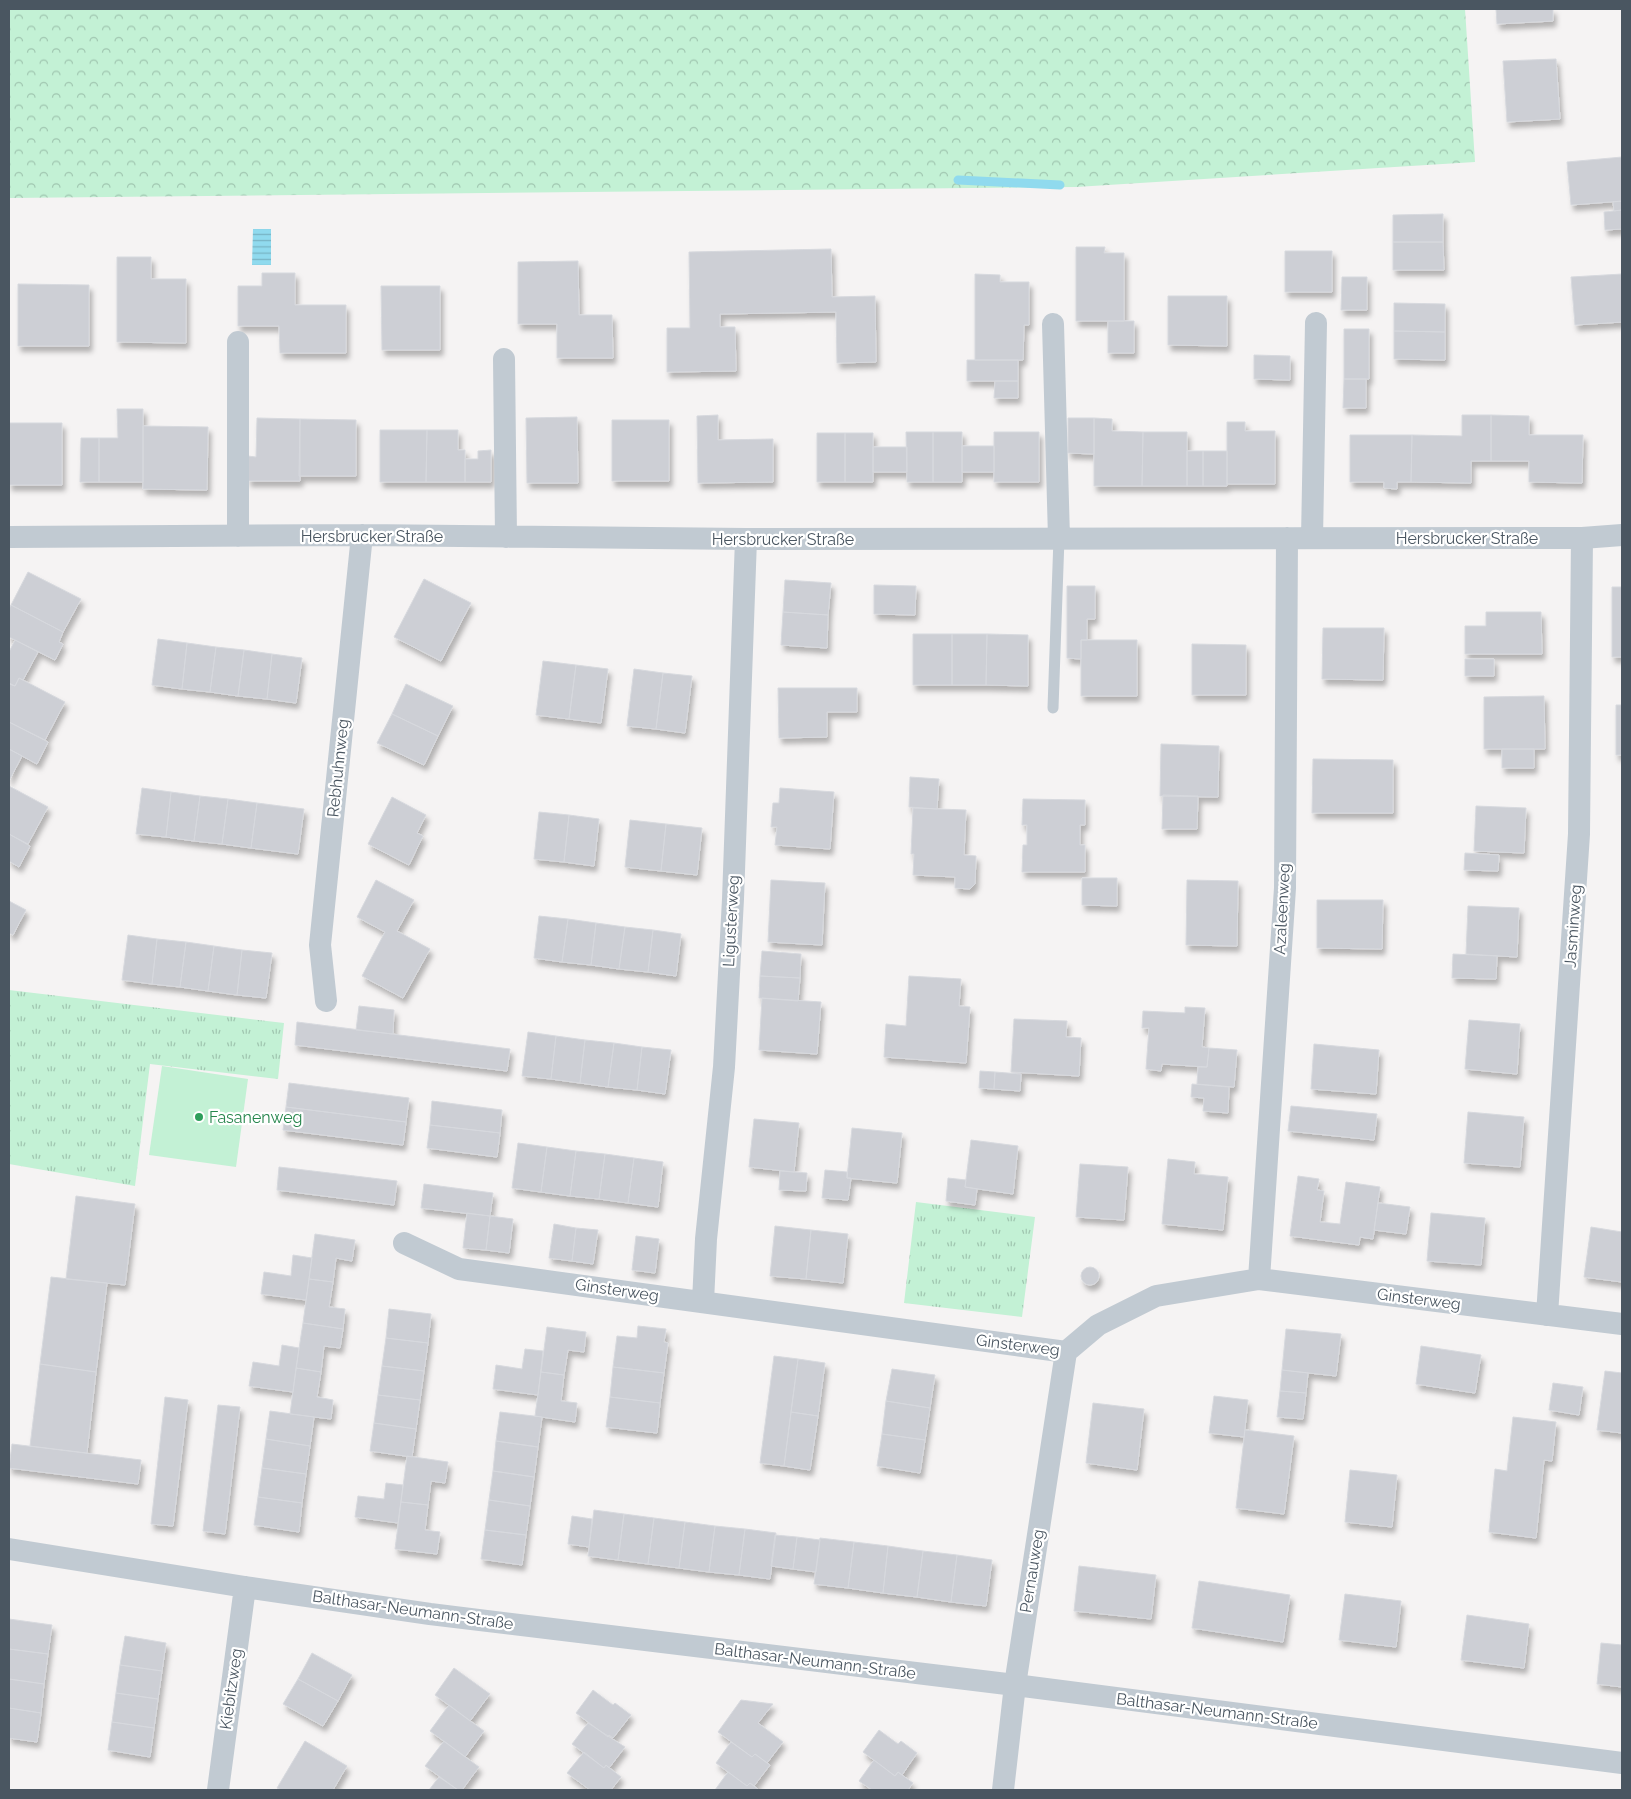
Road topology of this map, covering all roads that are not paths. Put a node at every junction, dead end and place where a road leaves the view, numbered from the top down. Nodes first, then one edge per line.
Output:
1 (1316, 322) dead end
2 (1053, 324) dead end
3 (238, 342) dead end
4 (504, 359) dead end
5 (362, 535) junction
6 (1622, 535) edge
7 (238, 536) junction
8 (9, 537) edge
9 (506, 537) junction
10 (1059, 538) junction
11 (1287, 538) junction
12 (1312, 538) junction
13 (1582, 538) junction
14 (746, 539) junction
15 (1053, 708) dead end
16 (326, 1001) dead end
17 (404, 1243) dead end
18 (1259, 1279) junction
19 (703, 1302) junction
20 (1547, 1315) junction
21 (1622, 1324) edge
22 (1066, 1352) junction
23 (9, 1549) edge
24 (245, 1588) junction
25 (1015, 1685) junction
26 (1622, 1763) edge
27 (218, 1790) edge
28 (1003, 1790) edge

1 - 12 street
2 - 10 street
3 - 7 street
4 - 9 street
5 - 7 street, Hersbrucker Straße
5 - 9 street, Hersbrucker Straße
5 - 16 street, Rebhuhnweg
6 - 13 street, Hersbrucker Straße
7 - 8 street, Hersbrucker Straße
9 - 14 street, Hersbrucker Straße
10 - 11 street, Hersbrucker Straße
10 - 14 street, Hersbrucker Straße
10 - 15 lane
11 - 12 street, Hersbrucker Straße
11 - 18 street, Azaleenweg
12 - 13 street, Hersbrucker Straße
13 - 20 street, Jasminweg
14 - 19 street, Ligusterweg
17 - 19 street, Ginsterweg
18 - 20 street, Ginsterweg
18 - 22 street, Ginsterweg
19 - 22 street, Ginsterweg
20 - 21 street, Ginsterweg
22 - 25 street, Pernauweg
23 - 24 street, Balthasar-Neumann-Straße
24 - 25 street, Balthasar-Neumann-Straße
24 - 27 street, Kiebitzweg
25 - 26 street, Balthasar-Neumann-Straße
25 - 28 street, Pernauweg

